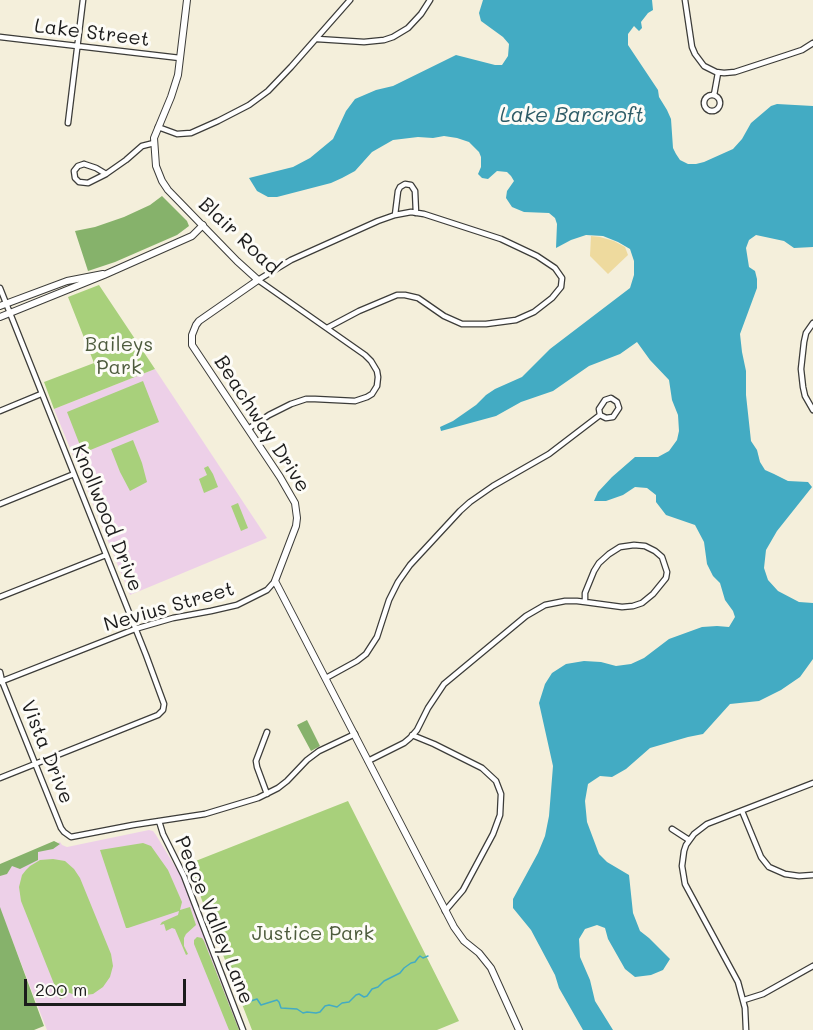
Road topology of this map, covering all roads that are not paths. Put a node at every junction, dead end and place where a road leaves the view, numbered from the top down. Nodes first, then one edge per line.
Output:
1 (83, 0) edge
2 (187, 0) edge
3 (350, 0) edge
4 (430, 0) edge
5 (685, 0) edge
6 (0, 37) edge
7 (317, 39) junction
8 (813, 43) edge
9 (78, 46) junction
10 (180, 58) junction
11 (718, 73) junction
12 (714, 95) dead end
13 (68, 123) dead end
14 (158, 127) junction
15 (154, 143) junction
16 (106, 174) junction
17 (416, 213) junction
18 (395, 214) junction
19 (203, 225) junction
20 (110, 273) junction
21 (258, 280) junction
22 (0, 288) edge
23 (3, 305) edge
24 (9, 313) junction
25 (0, 317) edge
26 (813, 323) edge
27 (327, 328) junction
28 (42, 394) junction
29 (813, 410) edge
30 (0, 411) edge
31 (600, 415) junction
32 (248, 429) junction
33 (74, 474) junction
34 (0, 504) edge
35 (106, 555) junction
36 (275, 581) junction
37 (0, 597) edge
38 (585, 602) junction
39 (135, 629) junction
40 (0, 672) edge
41 (326, 678) junction
42 (1, 681) edge
43 (267, 732) dead end
44 (355, 734) junction
45 (412, 735) junction
46 (368, 761) junction
47 (36, 764) junction
48 (0, 778) edge
49 (813, 783) edge
50 (267, 794) junction
51 (742, 811) junction
52 (159, 821) junction
53 (672, 829) dead end
54 (690, 840) junction
55 (813, 875) edge
56 (445, 911) junction
57 (813, 966) edge
58 (744, 1000) junction
59 (243, 1030) edge
60 (519, 1030) edge
61 (747, 1030) edge

1 - 9 street
2 - 10 street, Blair Road
3 - 7 street
4 - 7 street
5 - 11 street
6 - 9 street, Lake Street
7 - 14 street
8 - 11 street
9 - 10 street, Lake Street
9 - 13 street
10 - 14 street, Blair Road
11 - 12 street
14 - 15 street, Blair Road
15 - 16 street
15 - 19 street, Blair Road
16 - 16 street
17 - 18 street, Beachway Drive
17 - 18 street
17 - 27 street, Beachway Drive
18 - 21 street, Beachway Drive
19 - 20 street
19 - 21 street, Blair Road
20 - 23 street
20 - 24 street
21 - 27 street, Blair Road
21 - 32 street, Beachway Drive
22 - 23 street, Knollwood Drive
23 - 24 street, Knollwood Drive
24 - 25 street
24 - 28 street, Knollwood Drive
26 - 29 street
27 - 32 street, Blair Road
28 - 30 street
28 - 33 street, Knollwood Drive
31 - 31 street
31 - 41 street
32 - 36 street, Beachway Drive
33 - 34 street
33 - 35 street, Knollwood Drive
35 - 37 street
35 - 39 street, Knollwood Drive
36 - 39 street, Nevius Street
36 - 41 street
38 - 38 street
38 - 45 street
39 - 42 street, Nevius Street
39 - 47 street, Knollwood Drive
40 - 42 street, Vista Drive
41 - 44 street
42 - 47 street, Vista Drive
43 - 50 street
44 - 46 street
44 - 50 street
45 - 46 street
45 - 56 street
46 - 56 street
47 - 48 street
47 - 52 street, Vista Drive
49 - 51 street
50 - 52 street
51 - 54 street
51 - 55 street
52 - 59 street, Peace Valley Lane
53 - 54 street
54 - 58 street
56 - 60 street
57 - 58 street
58 - 61 street

